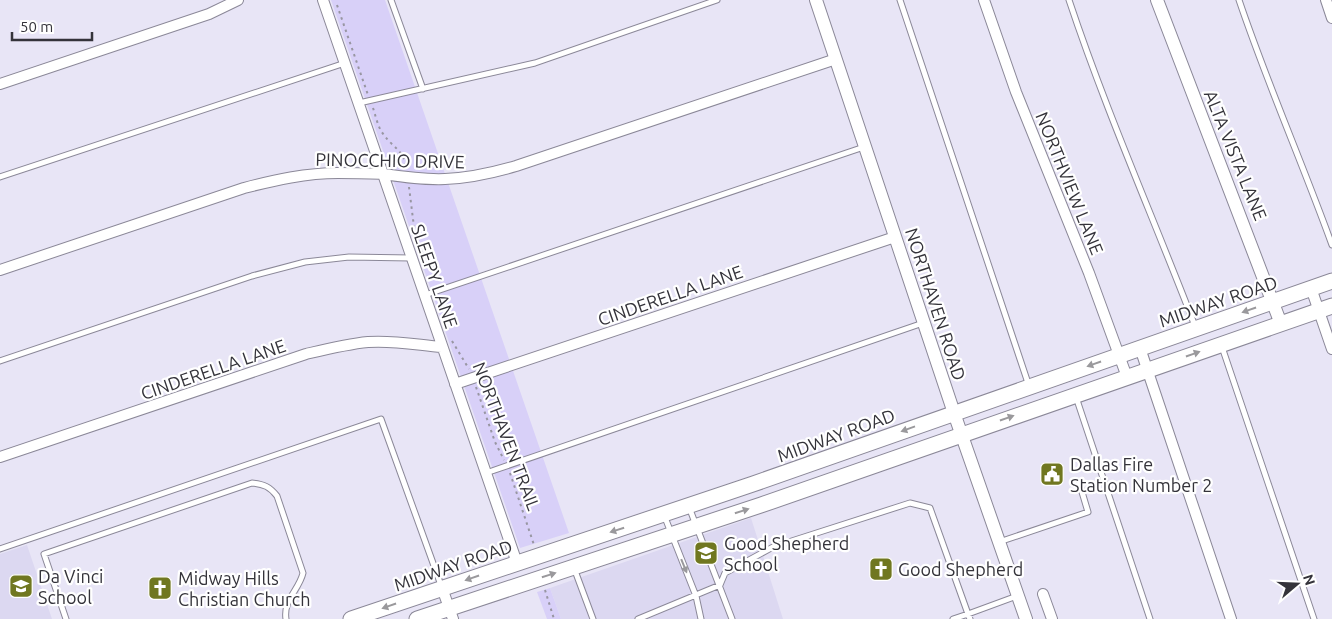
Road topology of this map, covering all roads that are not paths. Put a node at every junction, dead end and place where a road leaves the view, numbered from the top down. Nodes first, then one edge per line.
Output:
1 (238, 0) edge
2 (323, 0) edge
3 (391, 0) edge
4 (717, 0) edge
5 (816, 0) edge
6 (900, 0) edge
7 (984, 0) edge
8 (1069, 0) edge
9 (1157, 0) edge
10 (1239, 0) edge
11 (1326, 0) edge
12 (1332, 18) edge
13 (836, 59) junction
14 (345, 63) junction
15 (0, 84) edge
16 (423, 88) junction
17 (359, 103) junction
18 (865, 146) junction
19 (383, 174) junction
20 (0, 177) edge
21 (895, 237) junction
22 (1332, 245) edge
23 (411, 258) junction
24 (0, 270) edge
25 (1332, 281) edge
26 (1311, 288) junction
27 (424, 296) junction
28 (1274, 302) junction
29 (1326, 308) edge
30 (924, 323) junction
31 (1281, 324) junction
32 (1196, 329) junction
33 (1221, 344) junction
34 (442, 348) junction
35 (1140, 348) junction
36 (1332, 349) edge
37 (1120, 355) junction
38 (0, 361) edge
39 (1147, 370) junction
40 (1127, 377) junction
41 (455, 384) junction
42 (1029, 387) junction
43 (1075, 395) junction
44 (954, 413) junction
45 (961, 434) junction
46 (0, 457) edge
47 (486, 473) junction
48 (1079, 482) dead end
49 (689, 506) junction
50 (664, 515) junction
51 (696, 527) junction
52 (671, 535) junction
53 (999, 542) junction
54 (0, 549) edge
55 (517, 563) junction
56 (574, 567) junction
57 (720, 585) junction
58 (442, 588) junction
59 (1043, 594) dead end
60 (696, 596) junction
61 (1018, 596) junction
62 (451, 614) edge
63 (969, 616) edge
64 (66, 619) edge
65 (286, 619) edge
66 (351, 619) edge
67 (417, 619) edge
68 (593, 619) edge
69 (638, 619) edge
70 (701, 619) edge
71 (732, 619) edge
72 (953, 619) edge
73 (1026, 619) edge
74 (1052, 619) edge
75 (1150, 619) edge
76 (1231, 619) edge
77 (1314, 619) edge

1 - 15 street
2 - 14 street, SLEEPY LANE
3 - 16 lane
4 - 16 lane
5 - 13 street, NORTHAVEN ROAD
6 - 42 lane
7 - 37 street, NORTHVIEW LANE
8 - 32 lane
9 - 28 street, ALTA VISTA LANE
10 - 22 lane
11 - 12 street
13 - 18 street, NORTHAVEN ROAD
13 - 19 street, PINOCCHIO DRIVE
14 - 17 street, SLEEPY LANE
14 - 20 lane
16 - 17 lane
17 - 19 street, SLEEPY LANE
18 - 21 street, NORTHAVEN ROAD
18 - 27 lane
19 - 23 street, SLEEPY LANE
19 - 24 street, PINOCCHIO DRIVE
21 - 30 street, NORTHAVEN ROAD
21 - 41 street, CINDERELLA LANE
23 - 27 street, SLEEPY LANE
23 - 38 lane
25 - 26 main road, MIDWAY ROAD
26 - 28 main road, MIDWAY ROAD
26 - 29 street
27 - 34 street, SLEEPY LANE
28 - 31 street, ALTA VISTA LANE
28 -> 32 main road, MIDWAY ROAD
29 - 31 main road
29 - 36 street
30 - 44 street, NORTHAVEN ROAD
30 - 47 lane
31 - 33 main road
32 - 35 main road, MIDWAY ROAD
39 -> 33 main road
33 - 77 lane
34 - 41 street, SLEEPY LANE
34 - 46 street, CINDERELLA LANE
35 - 37 main road, MIDWAY ROAD
35 - 39 street
37 - 40 street, NORTHVIEW LANE
37 -> 42 main road, MIDWAY ROAD
39 - 40 main road
39 - 76 street
40 - 43 main road
41 - 47 street, SLEEPY LANE
42 - 44 main road, MIDWAY ROAD
45 -> 43 main road
43 - 75 lane
44 - 45 street, NORTHAVEN ROAD
44 -> 49 main road, MIDWAY ROAD
51 -> 45 main road
45 - 53 street, NORTHAVEN ROAD
47 - 55 street, SLEEPY LANE
48 - 53 lane
49 - 50 main road, MIDWAY ROAD
49 - 51 lane
50 - 52 lane
50 -> 55 main road, MIDWAY ROAD
51 - 52 main road
51 - 57 lane
52 - 56 main road
52 -> 60 lane
53 - 61 street, NORTHAVEN ROAD
54 - 58 lane
55 -> 58 main road, MIDWAY ROAD
62 -> 56 main road
56 - 68 lane
57 - 60 lane
57 - 63 lane
57 - 71 lane
58 - 62 street
58 -> 66 main road, MIDWAY ROAD
59 - 74 street
60 - 69 lane
60 - 70 lane
61 - 63 lane
61 - 73 street, NORTHAVEN ROAD
62 - 67 main road
63 - 72 lane
64 - 65 lane

